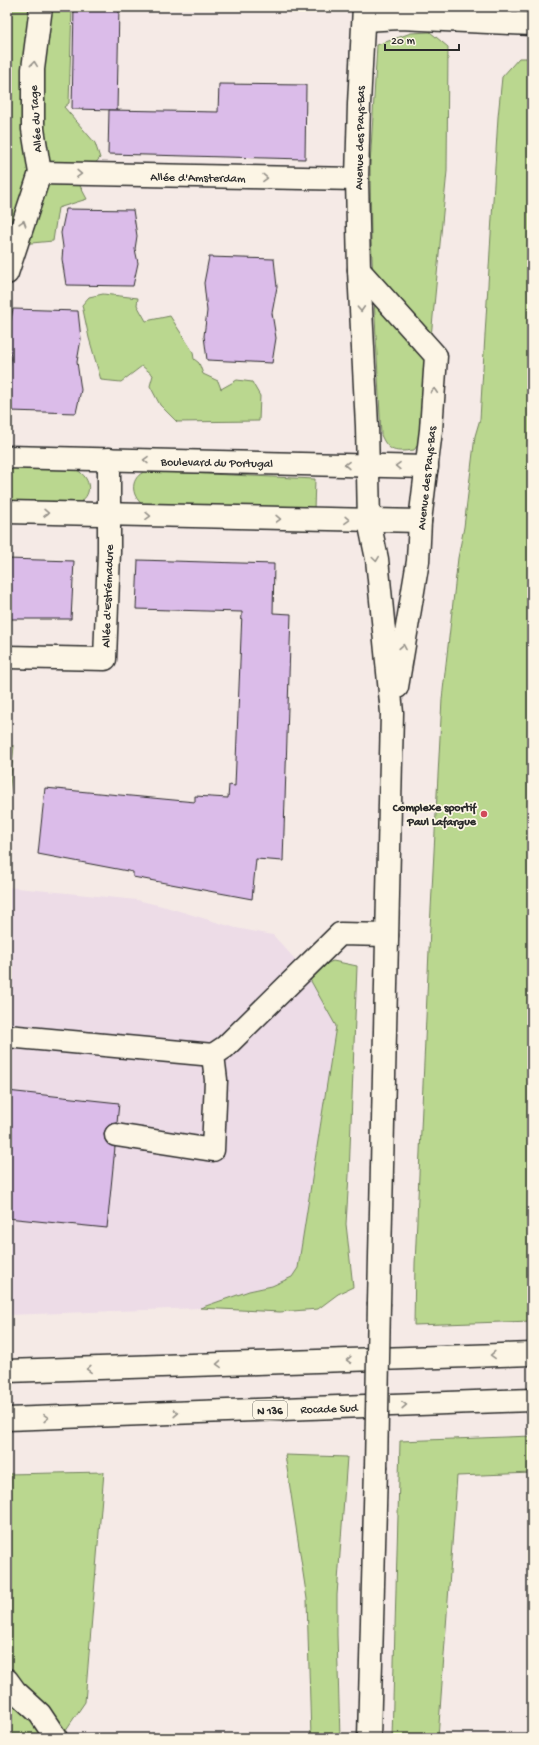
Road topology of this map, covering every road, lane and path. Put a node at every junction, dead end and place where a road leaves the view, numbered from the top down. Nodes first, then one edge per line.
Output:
1 (41, 7) edge
2 (364, 13) edge
3 (531, 23) edge
4 (40, 173) junction
5 (357, 179) junction
6 (358, 270) junction
7 (7, 273) edge
8 (7, 457) edge
9 (109, 459) junction
10 (369, 465) junction
11 (427, 467) junction
12 (7, 512) edge
13 (109, 515) junction
14 (369, 521) junction
15 (420, 521) junction
16 (7, 657) edge
17 (392, 713) junction
18 (387, 935) junction
19 (7, 1036) edge
20 (213, 1055) junction
21 (116, 1136) dead end
22 (532, 1354) edge
23 (7, 1372) edge
24 (532, 1400) edge
25 (7, 1419) edge
26 (7, 1680) edge
27 (56, 1738) edge
28 (369, 1738) edge

4 -> 1 main road, Allée du Tage
2 - 3 main road
2 - 5 main road, Avenue des Pays-Bas
4 -> 5 main road, Allée d'Amsterdam
7 -> 4 main road, Allée du Tage
5 - 6 main road, Avenue des Pays-Bas
6 -> 10 main road, Avenue des Pays-Bas
11 -> 6 main road, Avenue des Pays-Bas
8 - 9 main road, Boulevard du Portugal
10 -> 9 main road, Boulevard du Portugal
9 - 13 main road, Allée d'Estrémadure
11 -> 10 main road, Boulevard du Portugal
10 - 14 main road, Avenue des Pays-Bas
11 - 15 main road, Avenue des Pays-Bas
12 -> 13 main road
13 -> 14 main road
13 - 16 main road, Allée d'Estrémadure
14 - 15 main road
14 -> 17 main road, Avenue des Pays-Bas
17 -> 15 main road, Avenue des Pays-Bas
17 - 18 main road, Avenue des Pays-Bas
18 - 20 main road
18 - 28 main road, Avenue des Pays-Bas, bridge
19 - 20 main road
20 - 21 main road
22 -> 23 main road
25 -> 24 main road, Rocade Sud / N 136
26 - 27 main road

